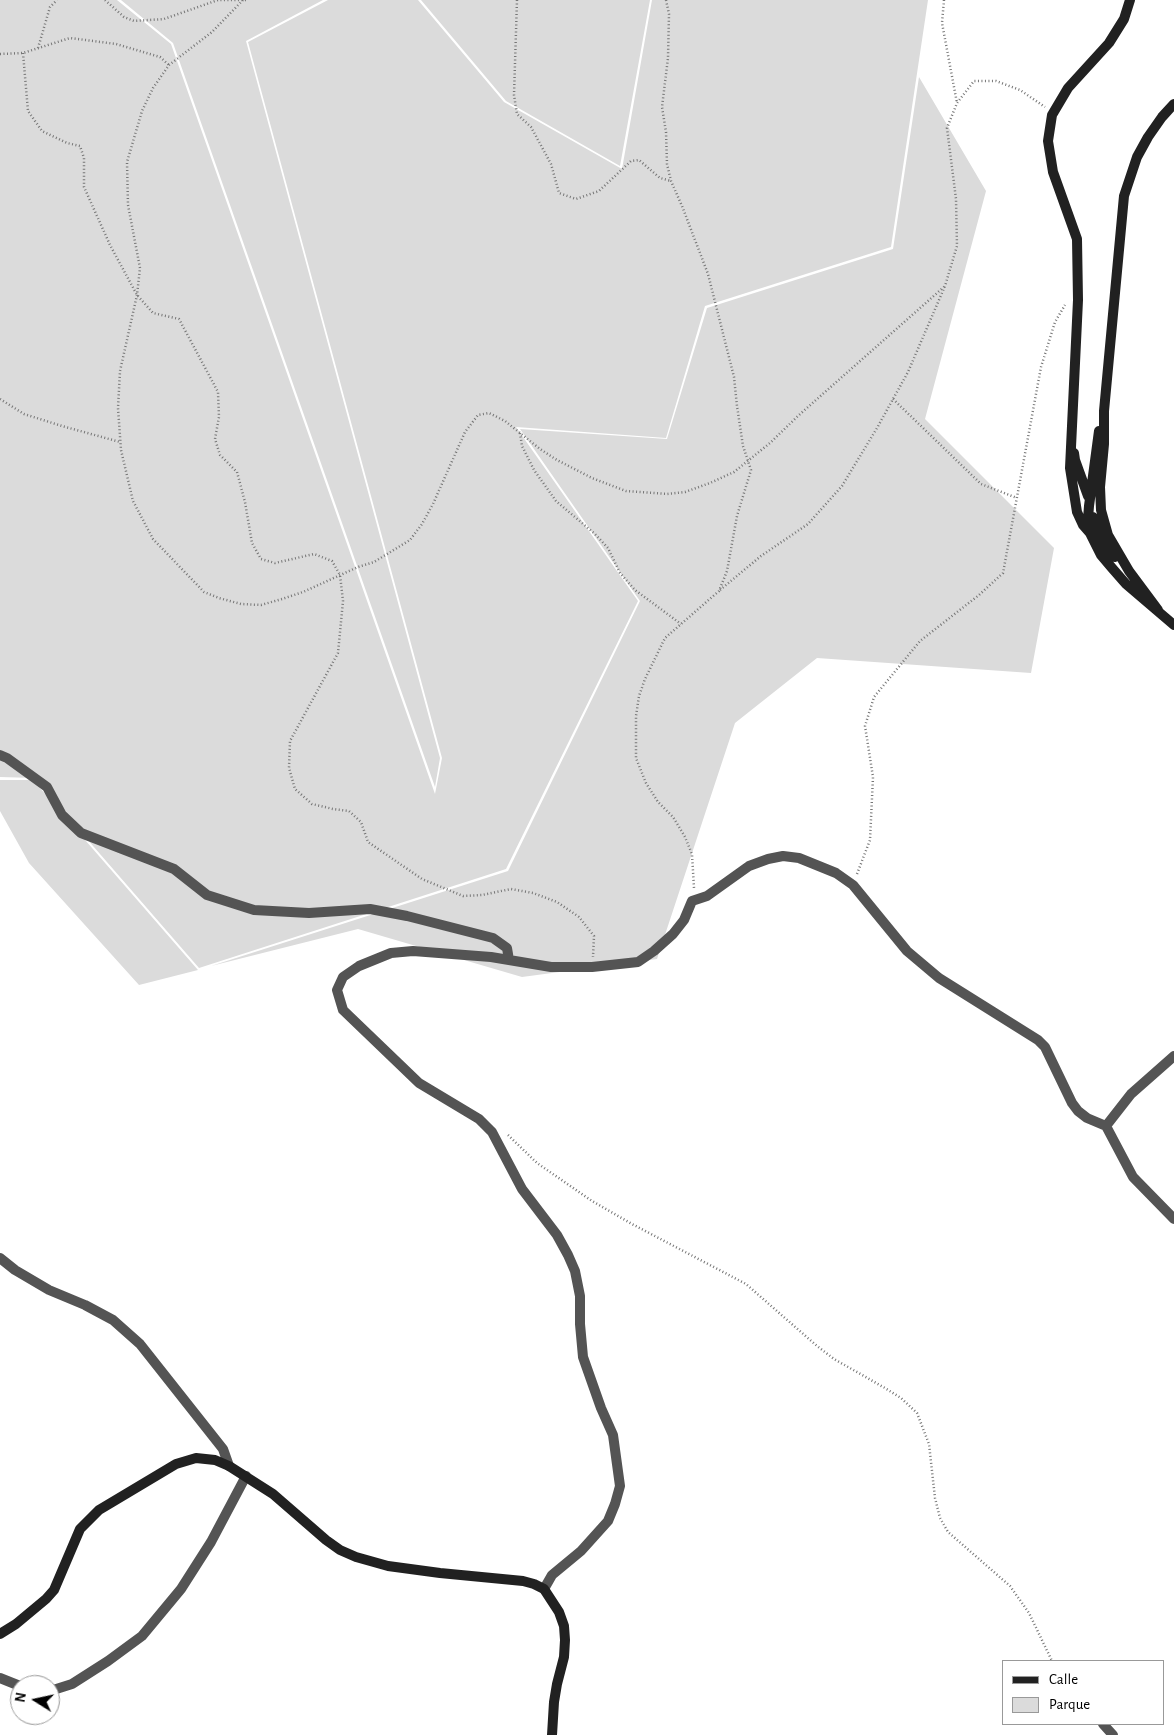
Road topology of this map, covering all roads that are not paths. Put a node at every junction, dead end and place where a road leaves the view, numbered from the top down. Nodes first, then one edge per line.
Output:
1 (1130, 0) edge
2 (1174, 104) edge
3 (1104, 411) junction
4 (1071, 430) junction
5 (1087, 485) junction
6 (1074, 494) junction
7 (1094, 511) junction
8 (1090, 533) junction
9 (1158, 610) junction
10 (1174, 625) edge
11 (0, 755) edge
12 (509, 960) junction
13 (1174, 1056) edge
14 (1106, 1126) junction
15 (1174, 1219) edge
16 (0, 1258) edge
17 (229, 1466) junction
18 (246, 1476) junction
19 (544, 1590) junction
20 (0, 1634) edge
21 (60, 1688) edge
22 (1104, 1725) edge
23 (552, 1735) edge
24 (1113, 1735) edge

1 - 4 street
2 - 3 street
3 - 5 street
3 - 7 street
4 - 5 street
4 - 6 street
5 - 7 street
6 - 7 street
6 - 8 street
7 - 8 street
7 - 9 street
8 - 9 street
9 - 10 street
11 - 12 street
12 - 14 street
12 - 19 street
13 - 14 street
14 - 15 street
16 - 17 street
17 - 18 street
17 - 20 street
18 - 19 street
18 - 21 street
19 - 23 street
22 - 24 street

